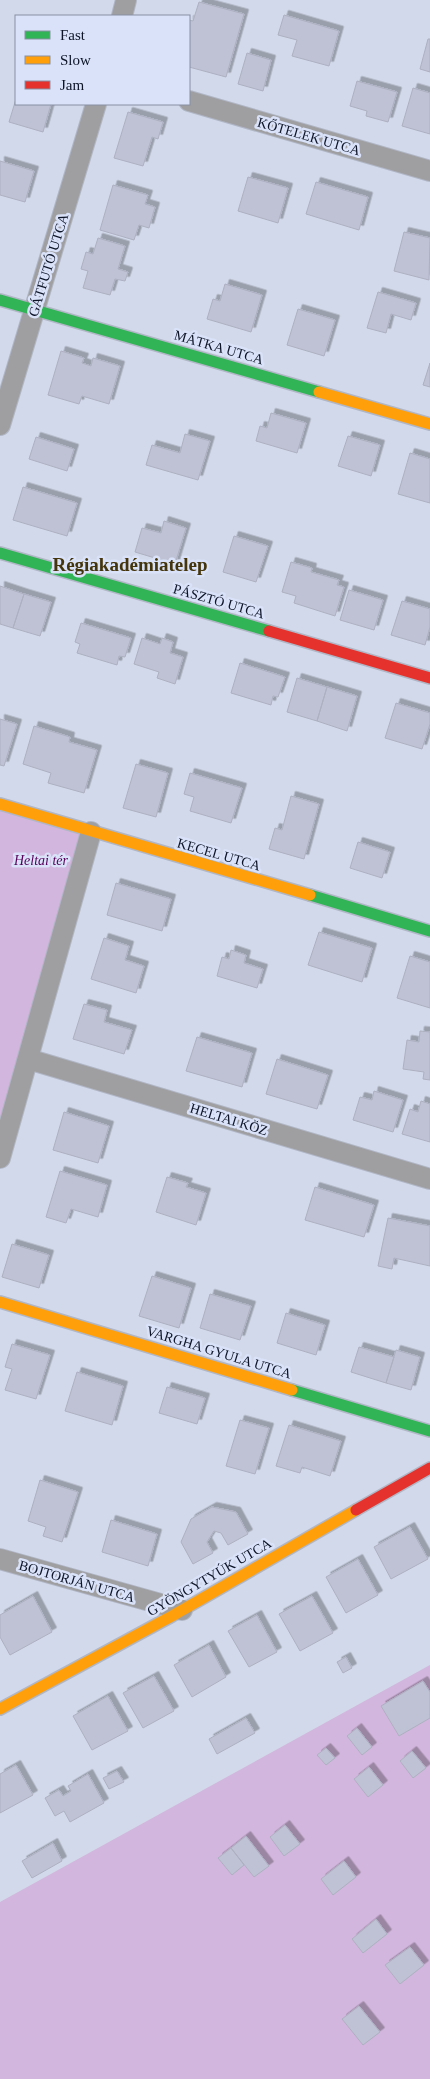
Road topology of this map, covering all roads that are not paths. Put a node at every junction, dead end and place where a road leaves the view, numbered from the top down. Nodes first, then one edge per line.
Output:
1 (126, 0) edge
2 (122, 15) edge
3 (190, 101) edge
4 (96, 105) edge
5 (430, 170) edge
6 (0, 300) edge
7 (34, 310) junction
8 (430, 424) edge
9 (0, 425) edge
10 (0, 553) edge
11 (430, 678) edge
12 (0, 804) edge
13 (91, 832) junction
14 (430, 931) edge
15 (28, 1059) junction
16 (0, 1158) edge
17 (430, 1179) edge
18 (0, 1302) edge
19 (430, 1431) edge
20 (430, 1468) edge
21 (0, 1559) edge
22 (182, 1610) junction
23 (0, 1709) edge

1 - 2 street
3 - 5 street, KŐTELEK UTCA
4 - 7 street, GÁTFUTÓ UTCA
6 - 7 street, MÁTKA UTCA
7 - 8 street, MÁTKA UTCA
7 - 9 street, GÁTFUTÓ UTCA
10 - 11 street, PÁSZTÓ UTCA
12 - 13 street, KECEL UTCA
13 - 14 street, KECEL UTCA
13 - 15 street
15 - 16 street
15 - 17 street, HELTAI KÖZ
18 - 19 street, VARGHA GYULA UTCA
20 - 22 street, GYÖNGYTYÚK UTCA
21 - 22 street, BOJTORJÁN UTCA
22 - 23 street, GYÖNGYTYÚK UTCA

